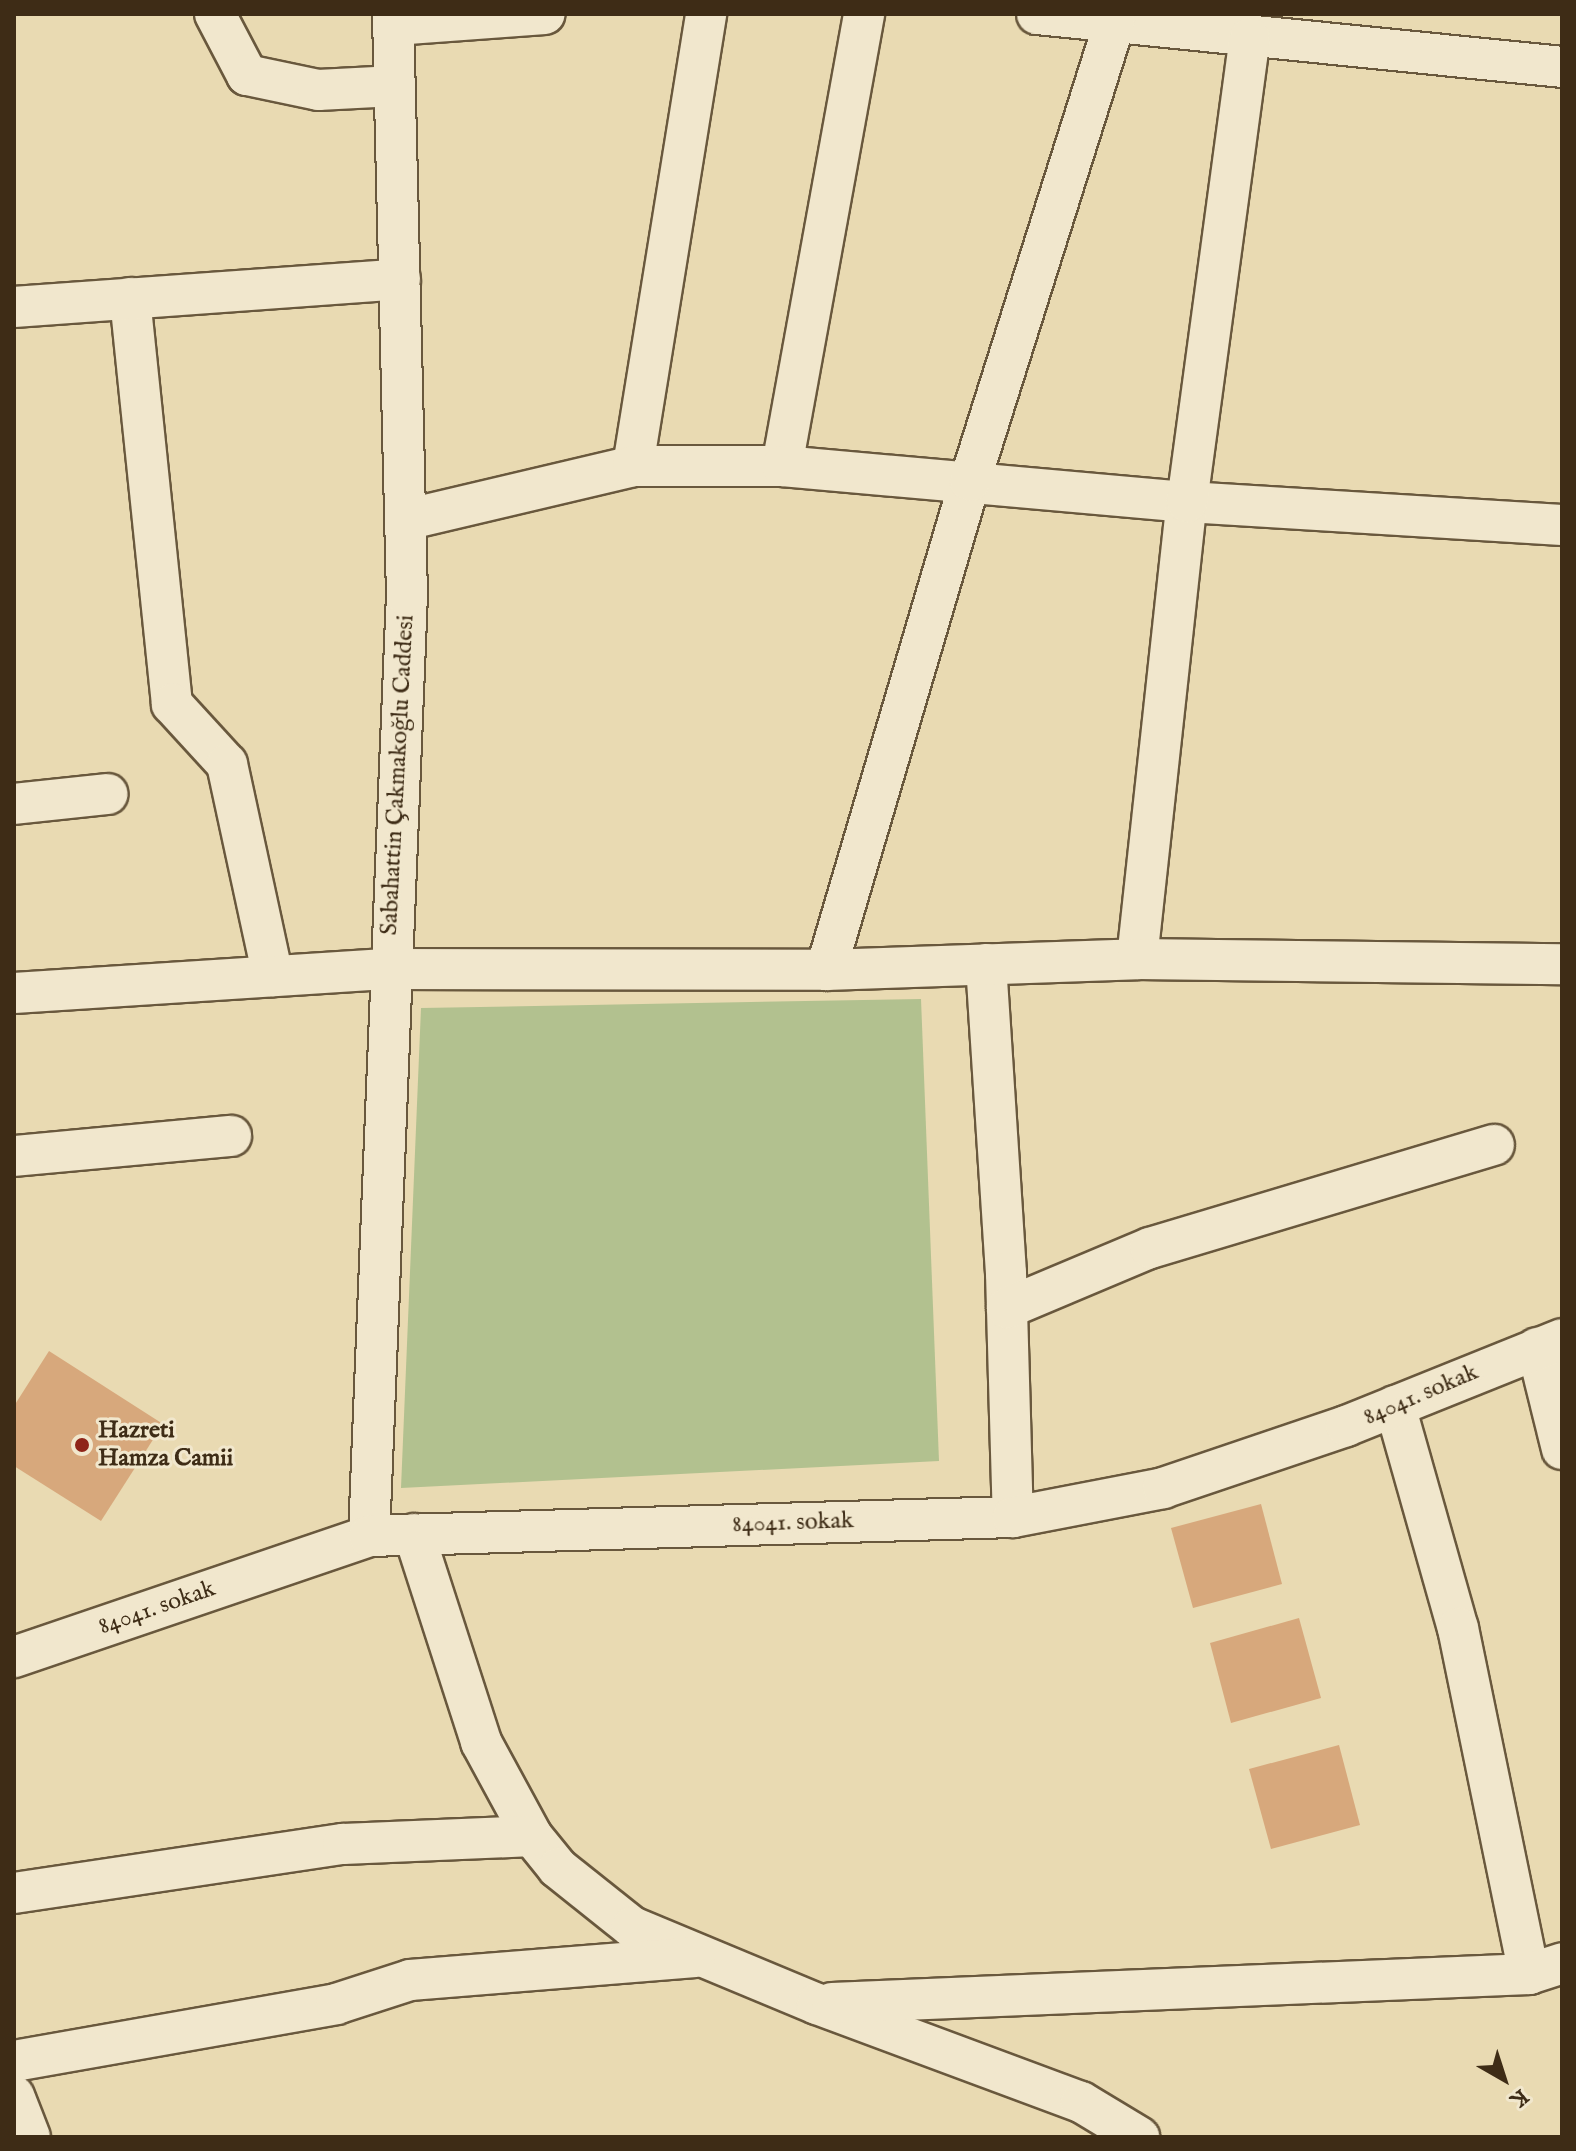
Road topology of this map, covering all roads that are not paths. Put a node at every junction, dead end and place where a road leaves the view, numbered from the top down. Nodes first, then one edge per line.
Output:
1 (215, 14) edge
2 (545, 14) edge
3 (706, 14) edge
4 (864, 14) edge
5 (1060, 15) edge
6 (394, 20) edge
7 (1114, 23) junction
8 (1230, 29) edge
9 (1562, 67) edge
10 (395, 86) junction
11 (400, 279) junction
12 (130, 298) junction
13 (14, 307) edge
14 (633, 466) junction
15 (782, 466) junction
16 (970, 481) junction
17 (1187, 502) junction
18 (405, 520) junction
19 (1562, 525) edge
20 (107, 794) dead end
21 (14, 804) edge
22 (1137, 959) junction
23 (986, 964) junction
24 (1562, 964) edge
25 (389, 969) junction
26 (826, 970) junction
27 (273, 976) junction
28 (14, 993) edge
29 (231, 1136) dead end
30 (1494, 1145) dead end
31 (14, 1156) edge
32 (1007, 1308) junction
33 (1550, 1344) edge
34 (1395, 1406) junction
35 (1562, 1449) edge
36 (1013, 1517) junction
37 (414, 1534) junction
38 (369, 1536) junction
39 (14, 1657) edge
40 (532, 1836) junction
41 (14, 1893) edge
42 (707, 1957) junction
43 (1545, 1969) edge
44 (817, 2004) junction
45 (14, 2061) edge
46 (14, 2096) edge
47 (30, 2137) edge
48 (1139, 2137) edge

1 - 10 street
2 - 6 street
3 - 14 street
4 - 15 street
5 - 7 street
6 - 10 street, Sabahattin Çakmakoğlu Caddesi
7 - 8 street
7 - 16 street
8 - 9 street
8 - 17 street
10 - 11 street, Sabahattin Çakmakoğlu Caddesi
11 - 12 street
11 - 18 street, Sabahattin Çakmakoğlu Caddesi
12 - 13 street
12 - 27 street
14 - 15 street
14 - 18 street
15 - 16 street
16 - 17 street
16 - 26 street
17 - 19 street
17 - 22 street
18 - 25 street, Sabahattin Çakmakoğlu Caddesi
20 - 21 street
22 - 23 street
22 - 24 street
23 - 26 street
23 - 32 street
25 - 26 street
25 - 27 street
25 - 38 street, Sabahattin Çakmakoğlu Caddesi
27 - 28 street
29 - 31 street
30 - 32 street
32 - 36 street
33 - 34 street, 84041. sokak
33 - 35 street
34 - 36 street, 84041. sokak
34 - 43 street
36 - 37 street, 84041. sokak
37 - 38 street, 84041. sokak
37 - 40 street
38 - 39 street, 84041. sokak
40 - 41 street
40 - 42 street
42 - 44 street
42 - 45 street
43 - 44 street
44 - 48 street
46 - 47 street

